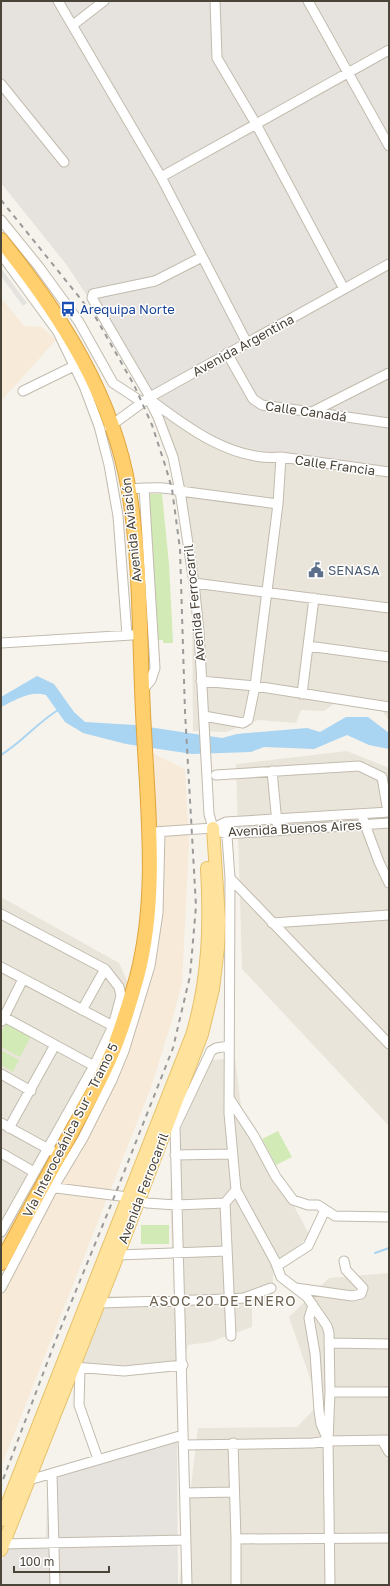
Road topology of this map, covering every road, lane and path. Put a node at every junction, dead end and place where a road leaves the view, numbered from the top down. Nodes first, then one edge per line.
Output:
1 (58, 1) edge
2 (104, 1) edge
3 (215, 1) edge
4 (308, 1) edge
5 (73, 24) junction
6 (389, 50) edge
7 (349, 73) junction
8 (1, 84) edge
9 (256, 124) junction
10 (389, 146) edge
11 (64, 162) dead end
12 (161, 178) junction
13 (1, 220) edge
14 (1, 240) edge
15 (1, 254) edge
16 (202, 257) junction
17 (389, 264) edge
18 (344, 289) junction
19 (61, 330) junction
20 (247, 343) junction
21 (227, 353) junction
22 (74, 366) junction
23 (389, 373) edge
24 (23, 391) dead end
25 (147, 399) junction
26 (338, 400) junction
27 (314, 412) junction
28 (339, 416) junction
29 (389, 422) edge
30 (106, 428) junction
31 (282, 457) junction
32 (270, 458) junction
33 (280, 469) junction
34 (389, 472) edge
35 (144, 488) junction
36 (129, 489) junction
37 (180, 491) junction
38 (278, 504) junction
39 (194, 583) junction
40 (266, 592) junction
41 (314, 598) junction
42 (389, 608) edge
43 (134, 635) junction
44 (1, 643) edge
45 (154, 644) junction
46 (308, 646) junction
47 (389, 657) edge
48 (201, 680) junction
49 (255, 686) junction
50 (142, 692) junction
51 (302, 694) junction
52 (389, 707) edge
53 (142, 708) joint
54 (204, 716) junction
55 (272, 771) junction
56 (216, 775) dead end
57 (389, 812) edge
58 (361, 813) junction
59 (277, 819) junction
60 (226, 822) junction
61 (389, 823) edge
62 (365, 824) junction
63 (209, 829) junction
64 (278, 830) junction
65 (155, 832) junction
66 (227, 834) junction
67 (230, 878) junction
68 (389, 883) edge
69 (1, 914) edge
70 (389, 915) edge
71 (272, 922) junction
72 (1, 967) edge
73 (105, 969) junction
74 (24, 979) junction
75 (82, 1010) junction
76 (2, 1020) edge
77 (112, 1026) junction
78 (389, 1044) edge
79 (55, 1045) junction
80 (229, 1046) junction
81 (94, 1066) junction
82 (1, 1074) edge
83 (31, 1091) junction
84 (230, 1098) junction
85 (169, 1119) junction
86 (5, 1125) edge
87 (53, 1152) junction
88 (1, 1153) edge
89 (232, 1154) junction
90 (175, 1155) junction
91 (34, 1172) junction
92 (48, 1187) junction
93 (236, 1190) junction
94 (133, 1199) junction
95 (225, 1203) junction
96 (176, 1205) junction
97 (326, 1210) junction
98 (389, 1217) edge
99 (1, 1232) edge
100 (227, 1251) junction
101 (178, 1252) junction
102 (118, 1255) junction
103 (344, 1261) dead end
104 (1, 1263) edge
105 (277, 1266) junction
106 (1, 1288) edge
107 (271, 1288) dead end
108 (295, 1288) junction
109 (229, 1299) junction
110 (181, 1301) junction
111 (99, 1302) junction
112 (313, 1305) junction
113 (231, 1336) dead end
114 (329, 1343) junction
115 (389, 1344) edge
116 (183, 1365) junction
117 (77, 1368) junction
118 (330, 1392) junction
119 (389, 1392) edge
120 (182, 1434) junction
121 (386, 1440) edge
122 (328, 1441) junction
123 (233, 1443) junction
124 (183, 1445) junction
125 (389, 1452) edge
126 (98, 1459) junction
127 (52, 1474) junction
128 (29, 1480) junction
129 (234, 1492) junction
130 (185, 1493) junction
131 (1, 1520) edge
132 (389, 1538) edge
133 (236, 1539) junction
134 (331, 1539) junction
135 (186, 1540) junction
136 (54, 1544) junction
137 (2, 1546) edge
138 (55, 1585) edge
139 (187, 1585) edge
140 (236, 1585) edge
141 (330, 1585) edge

1 - 5 street
2 - 5 street
3 - 9 street
4 - 7 street
5 - 12 street
6 - 7 street
7 - 9 street
7 - 10 street
8 - 11 street
9 - 12 street
9 - 18 street
12 - 16 street
13 - 25 street, Calle Francia
14 - 19 highway, Avenida Aviación
15 - 19 street
16 - 20 street
16 - 25 street, Avenida Ferrocarril
17 - 18 street, Avenida Argentina
18 - 20 street, Avenida Argentina
19 - 22 street
19 - 30 highway, Avenida Aviación
20 - 21 street, Avenida Argentina
21 - 25 street, Avenida Argentina
21 - 27 street, Calle Canadá
22 - 24 street
22 - 30 street
23 - 26 street
25 - 30 street, Avenida Argentina
25 - 32 street, Calle Francia
25 - 37 street, Avenida Ferrocarril
26 - 27 street
26 - 28 street
27 - 28 street, Calle Canadá
28 - 29 street, Calle Canadá
30 - 36 highway, Avenida Aviación
30 - 43 street
31 - 32 street, Calle Francia
31 - 33 street
31 - 34 street, Calle Francia
32 - 33 street
33 - 38 street
35 - 36 street
35 - 37 street
35 - 45 street
36 - 43 highway, Avenida Aviación
37 - 38 street
37 - 39 street, Avenida Ferrocarril
38 - 40 street
39 - 40 street
39 - 48 street, Avenida Ferrocarril
40 - 41 street
40 - 49 street
41 - 42 street
41 - 46 street
43 - 44 street
43 - 45 street
43 - 50 highway, Avenida Aviación
45 - 50 street
46 - 47 street
46 - 51 street
48 - 49 street
48 - 54 street, Avenida Ferrocarril
49 - 51 street
49 - 54 street
50 - 53 highway, Avenida Aviación
51 - 52 street
53 - 65 highway, Vía Interoceánica Sur - Tramo 5
54 - 63 street, Avenida Ferrocarril
55 - 56 street
55 - 57 street
55 - 59 street
57 - 58 street, Avenida Buenos Aires
58 - 59 street, Avenida Buenos Aires
58 - 62 street
59 - 60 street, Avenida Buenos Aires
59 - 64 street
60 - 63 street, Avenida Buenos Aires
60 - 66 street
61 - 62 street, Avenida Buenos Aires
62 - 64 street, Avenida Buenos Aires
62 - 68 street
63 - 65 street
63 - 66 street, Avenida Buenos Aires
63 - 85 main road, Avenida Ferrocarril
64 - 66 street, Avenida Buenos Aires
65 - 87 highway, Vía Interoceánica Sur - Tramo 5
65 - 92 street
66 - 67 street
67 - 71 street
67 - 80 street
69 - 73 street
70 - 71 street
71 - 78 street
72 - 74 street
73 - 75 street
73 - 77 street
74 - 75 street
74 - 76 street
75 - 77 street
76 - 79 street
77 - 81 street
79 - 81 street
79 - 83 street
80 - 84 street
80 - 85 street
81 - 87 street
82 - 83 street
83 - 86 street
84 - 89 street
84 - 97 street
85 - 90 street
85 - 94 main road, Avenida Ferrocarril
86 - 87 street
87 - 91 street
87 - 92 highway, Vía Interoceánica Sur - Tramo 5
88 - 91 street
89 - 90 street
89 - 93 street
90 - 96 street
91 - 99 street
92 - 94 street
92 - 104 highway, Vía Interoceánica Sur - Tramo 5
92 - 106 street
93 - 95 street
93 - 105 street
94 - 96 street
94 - 102 main road, Avenida Ferrocarril
94 - 131 main road, Avenida Ferrocarril
95 - 96 street
95 - 100 street
96 - 101 street
97 - 98 street
97 - 105 street
100 - 101 street
100 - 109 street
101 - 102 street
101 - 110 street
102 - 111 main road, Avenida Ferrocarril
103 - 108 street
105 - 108 street
107 - 109 street
108 - 112 street
109 - 110 street
109 - 113 street
110 - 111 street
110 - 116 street
111 - 117 main road, Avenida Ferrocarril
112 - 114 street
112 - 122 street
114 - 115 street
114 - 118 street
116 - 117 street
116 - 120 street
117 - 126 street
117 - 128 main road, Avenida Ferrocarril
118 - 119 street
118 - 122 street
120 - 124 street
120 - 126 street
121 - 122 street
121 - 125 street
122 - 123 street
122 - 134 street
123 - 124 street
123 - 129 street
124 - 130 street
126 - 127 street
127 - 128 street
127 - 136 street
128 - 137 main road, Avenida Ferrocarril
129 - 130 street
129 - 133 street
130 - 135 street
132 - 134 street
133 - 134 street
133 - 140 street
134 - 141 street
135 - 136 street
135 - 139 street
136 - 137 street
136 - 138 street

